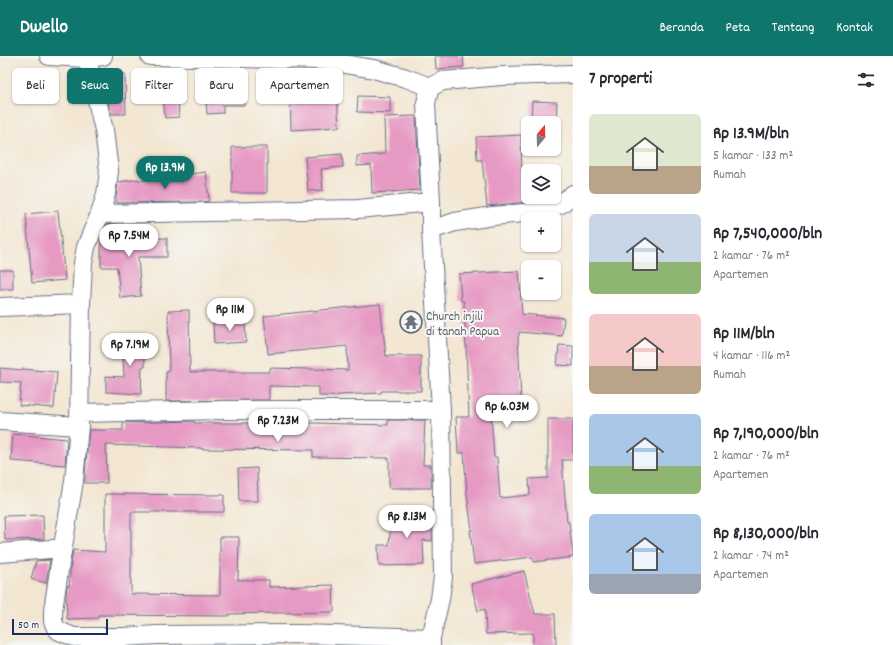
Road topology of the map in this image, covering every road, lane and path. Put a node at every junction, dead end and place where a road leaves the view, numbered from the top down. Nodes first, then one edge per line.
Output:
1 (49, 56) edge
2 (150, 56) edge
3 (95, 57) edge
4 (573, 74) edge
5 (430, 87) junction
6 (573, 194) edge
7 (431, 205) junction
8 (100, 214) junction
9 (455, 222) junction
10 (431, 230) junction
11 (81, 304) junction
12 (0, 307) edge
13 (441, 410) junction
14 (79, 420) junction
15 (0, 421) edge
16 (63, 548) junction
17 (0, 553) edge
18 (300, 640) edge
19 (74, 641) edge
20 (431, 641) edge

1 - 3 street
2 - 5 street
3 - 8 street
4 - 5 street
5 - 7 street
6 - 9 street
7 - 8 street
7 - 9 street
7 - 10 street
8 - 11 street
9 - 10 street
10 - 13 street
11 - 12 street
11 - 14 street
13 - 14 street
13 - 20 street
14 - 15 street
14 - 16 street
16 - 17 street
16 - 19 street
18 - 19 street
18 - 20 street

